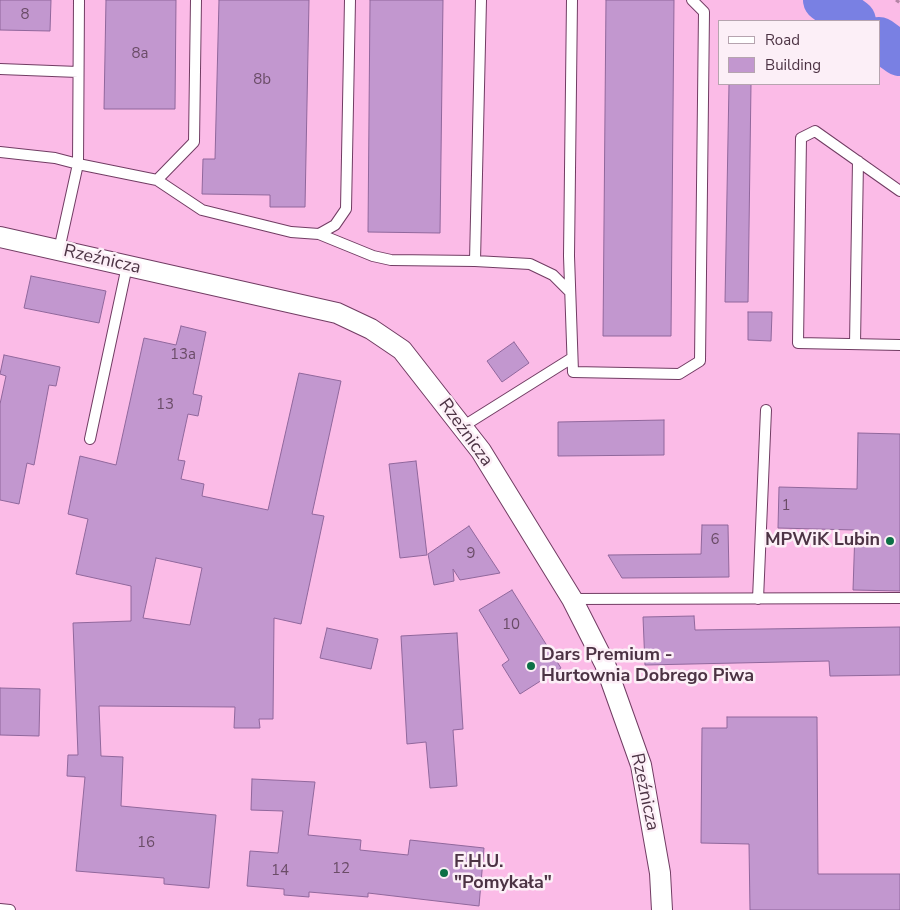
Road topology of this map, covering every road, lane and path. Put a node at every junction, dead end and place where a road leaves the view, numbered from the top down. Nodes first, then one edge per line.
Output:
1 (79, 0) edge
2 (196, 0) edge
3 (350, 0) edge
4 (481, 0) edge
5 (572, 0) edge
6 (692, 0) edge
7 (896, 0) edge
8 (900, 3) edge
9 (0, 69) edge
10 (78, 72) junction
11 (0, 152) edge
12 (858, 161) junction
13 (78, 164) junction
14 (157, 180) junction
15 (900, 191) edge
16 (319, 234) junction
17 (0, 237) edge
18 (59, 250) junction
19 (475, 261) junction
20 (127, 266) junction
21 (570, 292) junction
22 (855, 344) junction
23 (900, 345) edge
24 (572, 358) junction
25 (766, 410) dead end
26 (462, 427) junction
27 (90, 439) dead end
28 (900, 598) edge
29 (572, 599) junction
30 (758, 599) junction
31 (0, 909) edge
32 (10, 910) edge
33 (662, 910) edge

1 - 10 lane
2 - 14 lane
3 - 16 lane
4 - 19 lane
5 - 21 lane
6 - 24 lane
7 - 8 path
9 - 10 lane
10 - 13 lane
11 - 13 lane
12 - 15 lane
12 - 22 lane
12 - 22 lane
13 - 14 lane
13 - 18 lane
14 - 16 lane
16 - 19 lane
17 - 18 street, Rzeźnicza
18 - 20 street, Rzeźnicza
19 - 21 lane
20 - 26 street, Rzeźnicza
20 - 27 lane
21 - 24 lane
22 - 23 lane
24 - 26 lane
25 - 30 lane
26 - 29 street, Rzeźnicza
28 - 30 lane
29 - 30 lane
29 - 33 street, Rzeźnicza
31 - 32 lane

